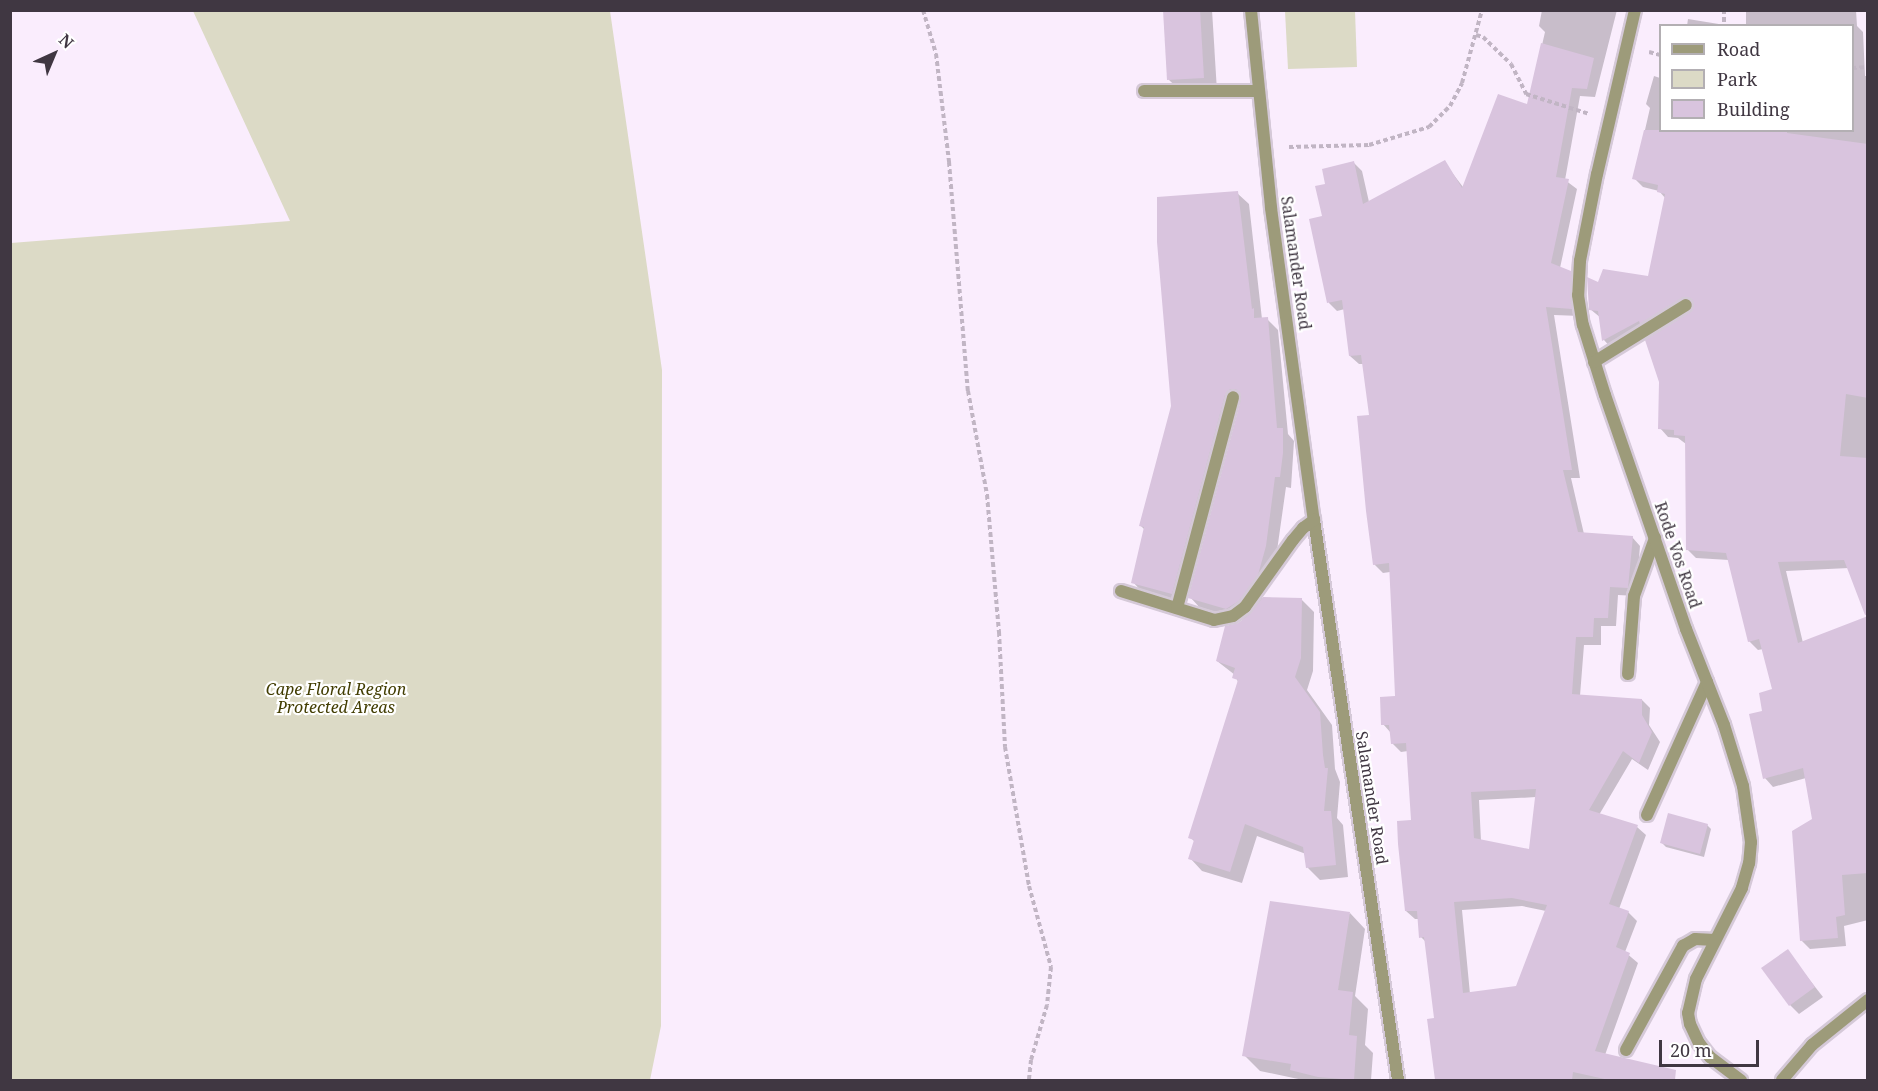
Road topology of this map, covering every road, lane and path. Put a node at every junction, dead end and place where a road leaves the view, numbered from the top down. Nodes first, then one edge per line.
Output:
1 (923, 10) edge
2 (1251, 10) edge
3 (1482, 10) edge
4 (1635, 10) edge
5 (1476, 35) junction
6 (1645, 51) dead end
7 (1659, 55) edge
8 (1257, 91) junction
9 (1143, 92) dead end
10 (1581, 111) dead end
11 (1287, 147) dead end
12 (1686, 305) dead end
13 (1594, 362) junction
14 (1233, 398) dead end
15 (1314, 520) junction
16 (1655, 538) junction
17 (1121, 591) dead end
18 (1177, 608) junction
19 (1628, 674) dead end
20 (1707, 682) junction
21 (1647, 815) dead end
22 (1715, 940) junction
23 (1868, 1000) edge
24 (1626, 1050) dead end
25 (1029, 1080) edge
26 (1398, 1080) edge
27 (1741, 1080) edge
28 (1782, 1080) edge

1 - 25 path
2 - 8 street, Salamander Road
3 - 5 path
4 - 13 street, Rode Vos Road
5 - 10 path
5 - 11 path
6 - 7 path
8 - 9 street
8 - 15 street, Salamander Road
12 - 13 street
13 - 16 street, Rode Vos Road
14 - 18 street
15 - 18 street
15 - 26 street, Salamander Road
16 - 19 street
16 - 20 street, Rode Vos Road
17 - 18 street
20 - 21 street
20 - 22 street, Rode Vos Road
22 - 24 street
22 - 27 street, Rode Vos Road
23 - 28 street

